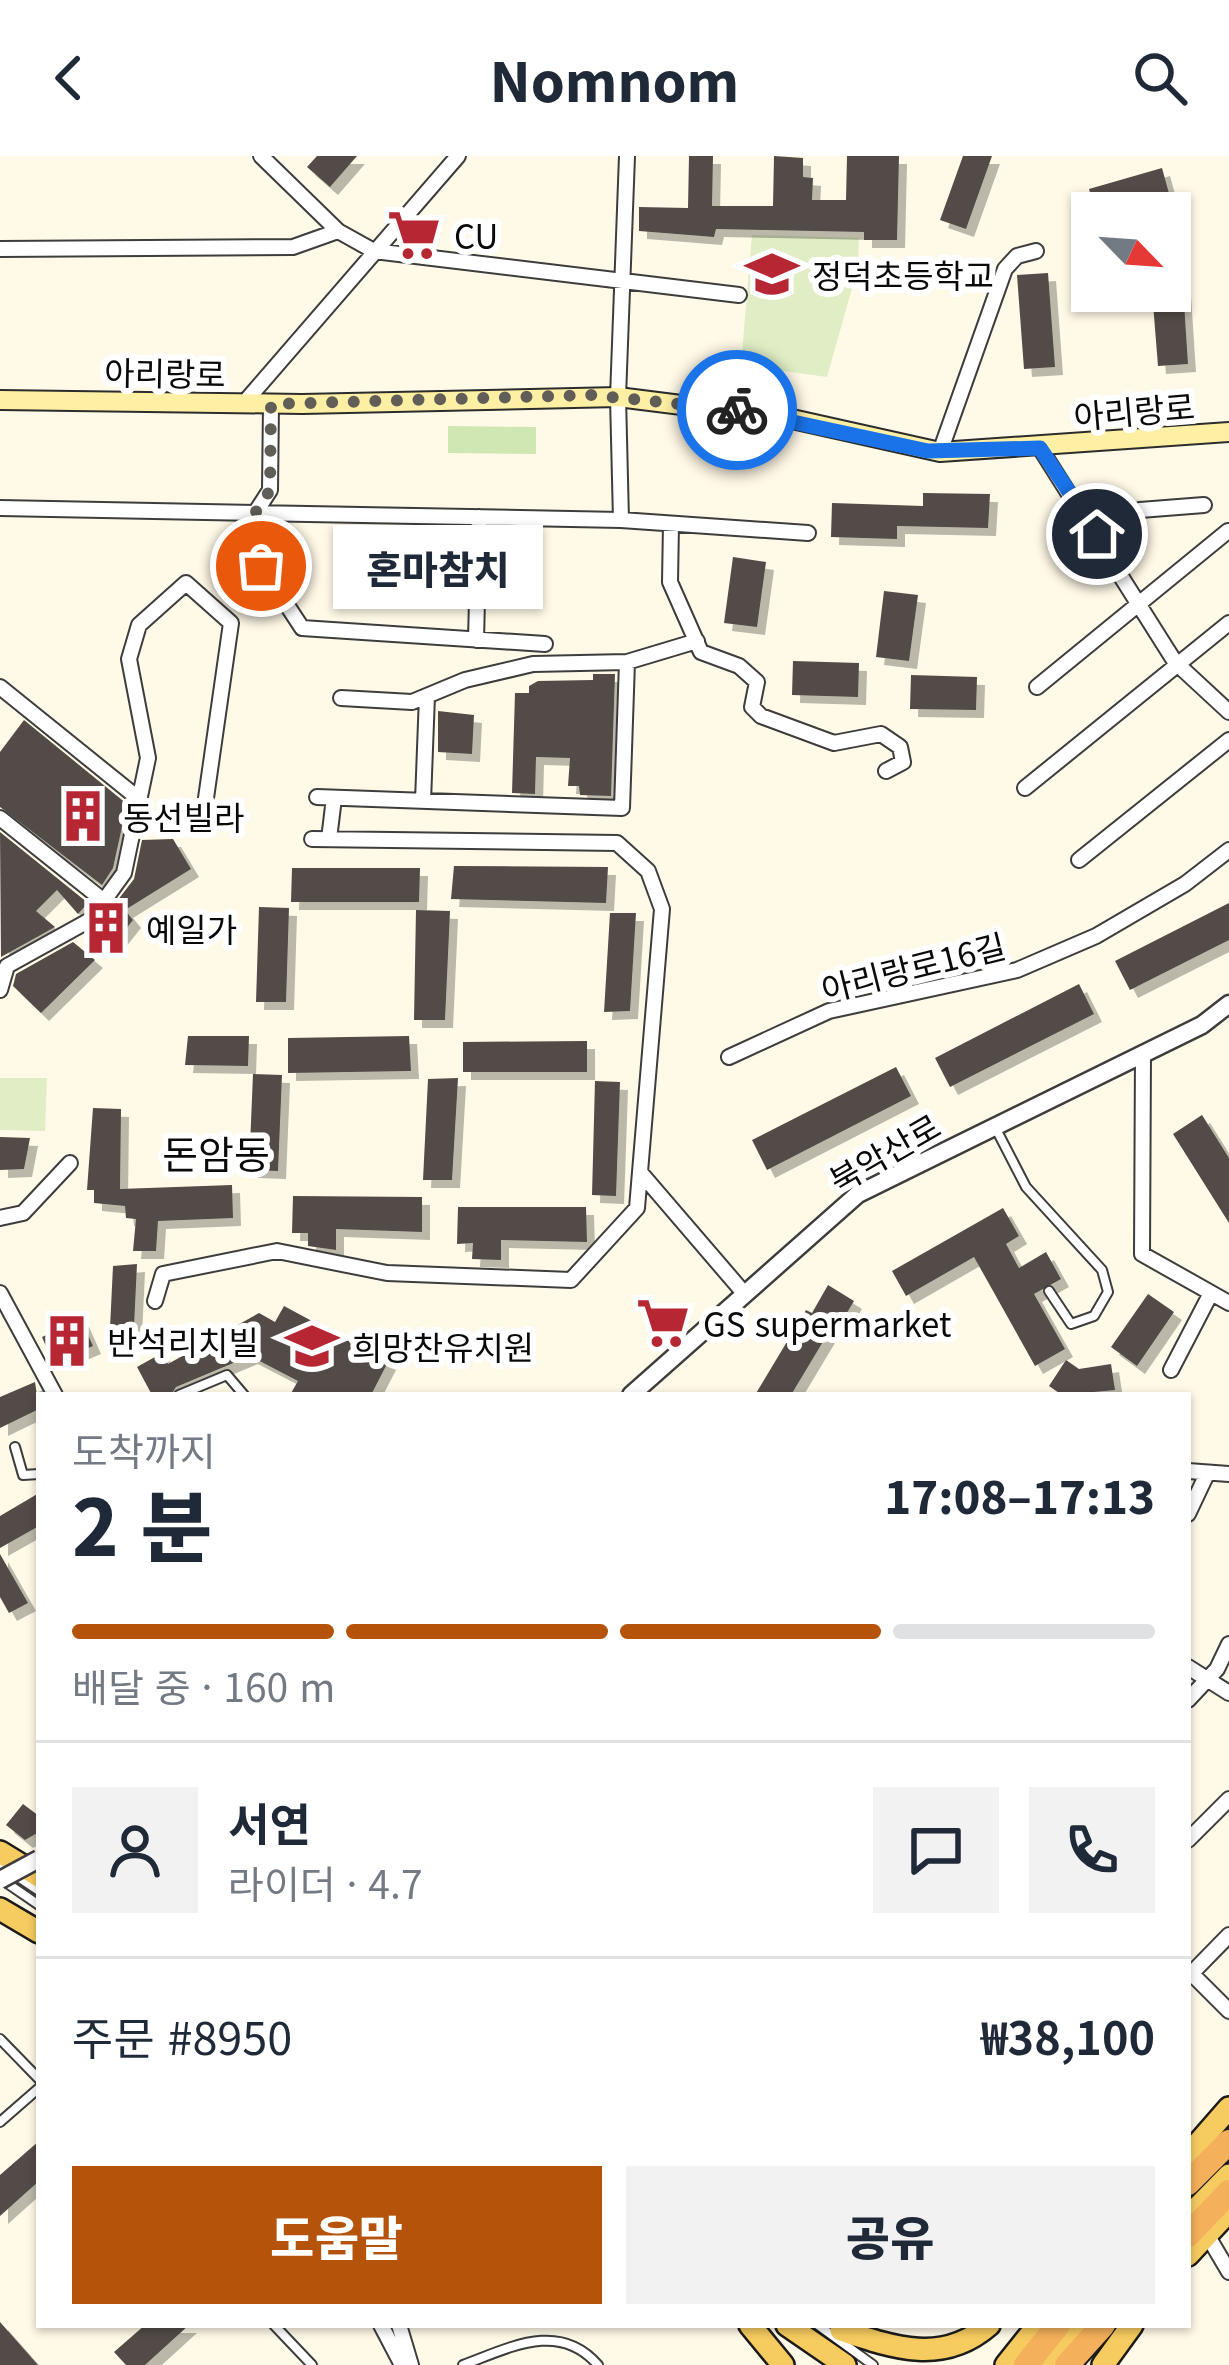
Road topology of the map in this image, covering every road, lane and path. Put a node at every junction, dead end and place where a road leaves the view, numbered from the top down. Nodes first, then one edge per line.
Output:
1 (261, 156) edge
2 (458, 156) edge
3 (627, 156) edge
4 (338, 231) junction
5 (0, 249) edge
6 (374, 251) junction
7 (1036, 251) dead end
8 (625, 282) junction
9 (739, 295) dead end
10 (618, 397) junction
11 (0, 400) edge
12 (244, 404) junction
13 (271, 404) junction
14 (1229, 432) edge
15 (1040, 448) junction
16 (940, 452) junction
17 (1204, 505) dead end
18 (0, 508) edge
19 (258, 513) junction
20 (479, 517) junction
21 (621, 520) junction
22 (671, 524) junction
23 (1228, 531) edge
24 (808, 533) dead end
25 (1097, 534) junction
26 (1138, 601) junction
27 (1229, 622) edge
28 (476, 640) junction
29 (697, 641) junction
30 (545, 644) dead end
31 (627, 662) junction
32 (1175, 662) junction
33 (0, 687) edge
34 (1037, 687) dead end
35 (427, 696) junction
36 (341, 698) dead end
37 (1229, 712) edge
38 (1229, 740) edge
39 (886, 771) dead end
40 (1025, 788) dead end
41 (317, 797) dead end
42 (334, 798) junction
43 (139, 800) junction
44 (422, 801) junction
45 (204, 812) dead end
46 (0, 818) edge
47 (312, 839) dead end
48 (329, 839) junction
49 (1229, 850) edge
50 (1079, 860) dead end
51 (104, 901) junction
52 (3, 963) edge
53 (0, 990) edge
54 (1229, 1004) edge
55 (1143, 1054) junction
56 (729, 1058) dead end
57 (994, 1126) junction
58 (70, 1163) dead end
59 (640, 1172) junction
60 (0, 1217) edge
61 (1049, 1291) dead end
62 (742, 1292) junction
63 (1211, 1293) junction
64 (0, 1294) edge
65 (155, 1300) dead end
66 (1229, 1303) edge
67 (1171, 1370) dead end
68 (53, 1392) edge
69 (186, 1392) edge
70 (241, 1392) edge
71 (641, 1392) edge
72 (15, 1447) dead end
73 (1191, 1473) edge
74 (36, 1474) edge
75 (1229, 1474) edge
76 (1206, 1476) junction
77 (1191, 1508) edge
78 (1229, 1644) edge
79 (1191, 1669) edge
80 (1208, 1679) junction
81 (1229, 1693) edge
82 (1191, 1697) edge
83 (1229, 1799) edge
84 (1191, 1837) edge
85 (0, 1852) edge
86 (36, 1861) edge
87 (0, 1865) edge
88 (36, 1874) edge
89 (0, 1879) edge
90 (36, 1889) edge
91 (36, 1903) edge
92 (0, 1909) edge
93 (36, 1930) edge
94 (1229, 1935) edge
95 (1191, 1971) edge
96 (1191, 1975) edge
97 (1229, 2011) edge
98 (0, 2039) edge
99 (36, 2081) edge
100 (36, 2087) edge
101 (1229, 2106) edge
102 (0, 2122) edge
103 (1191, 2129) edge
104 (1229, 2142) edge
105 (1191, 2151) edge
106 (1229, 2175) edge
107 (1191, 2180) edge
108 (1229, 2192) edge
109 (1229, 2211) edge
110 (1191, 2214) edge
111 (1197, 2234) edge
112 (1229, 2272) edge
113 (277, 2328) edge
114 (383, 2328) edge
115 (400, 2328) edge
116 (752, 2328) edge
117 (791, 2328) edge
118 (809, 2328) edge
119 (822, 2328) edge
120 (838, 2328) edge
121 (841, 2328) edge
122 (985, 2328) edge
123 (998, 2328) edge
124 (1036, 2328) edge
125 (1056, 2328) edge
126 (1082, 2328) edge
127 (1100, 2328) edge
128 (1130, 2328) edge
129 (312, 2365) edge
130 (406, 2365) edge
131 (464, 2365) edge
132 (598, 2365) edge
133 (783, 2365) edge
134 (845, 2365) edge
135 (860, 2365) edge
136 (873, 2365) edge
137 (892, 2365) edge
138 (964, 2365) edge
139 (1006, 2365) edge
140 (1026, 2365) edge
141 (1052, 2365) edge
142 (1067, 2365) edge
143 (1103, 2365) edge

1 - 4 street
2 - 6 street
3 - 8 street
4 - 5 street
4 - 6 street
6 - 8 street
6 - 12 street
7 - 16 street
8 - 9 street
8 - 10 street
10 - 13 main road, 아리랑로
10 - 16 main road, 아리랑로
10 - 21 street
11 - 12 main road, 아리랑로
12 - 13 main road, 아리랑로
13 - 19 street
14 - 15 main road, 아리랑로
15 - 16 main road, 아리랑로
15 - 25 street
17 - 25 street
18 - 19 street
19 - 20 street
19 - 28 street
20 - 21 street
20 - 28 street
21 - 22 street
22 - 24 street
22 - 29 street
23 - 26 street
25 - 26 street
26 - 32 street
26 - 34 street
27 - 32 street
28 - 30 street
29 - 31 street
29 - 39 street
31 - 35 street
31 - 44 street
32 - 37 street
32 - 40 street
33 - 43 street
35 - 36 street
35 - 44 street
38 - 50 street
41 - 42 street
42 - 44 street
42 - 48 street
43 - 45 street
43 - 51 street
46 - 51 street
47 - 48 street
48 - 59 street
49 - 56 street, 아리랑로16길
51 - 52 street
52 - 53 street
54 - 55 street, 북악산로
55 - 57 street, 북악산로
55 - 63 street
57 - 61 lane
57 - 62 street, 북악산로
58 - 60 street
59 - 62 street
59 - 65 street
62 - 71 street, 북악산로
63 - 66 street
63 - 67 street
64 - 68 street
69 - 70 lane
72 - 74 lane
73 - 76 street
75 - 76 street
76 - 77 street
78 - 80 street
79 - 80 street
80 - 81 street
80 - 82 street
83 - 84 street
85 - 88 main road
86 - 89 street, bridge
87 - 90 lane
89 - 91 lane
92 - 93 main road
94 - 95 street
96 - 97 street
98 - 99 lane
100 - 102 lane
101 - 103 main road
101 - 105 main road
104 - 107 highway
106 - 110 main road
108 - 111 highway
109 - 111 main road
111 - 112 street
113 - 129 lane
114 - 130 street
115 - 130 street
116 - 133 main road
117 - 134 main road
118 - 135 lane
119 - 136 lane
120 - 137 main road
121 - 122 main road
123 - 138 main road
124 - 139 main road
125 - 140 highway
126 - 141 main road
127 - 142 highway
128 - 143 main road
131 - 132 lane

